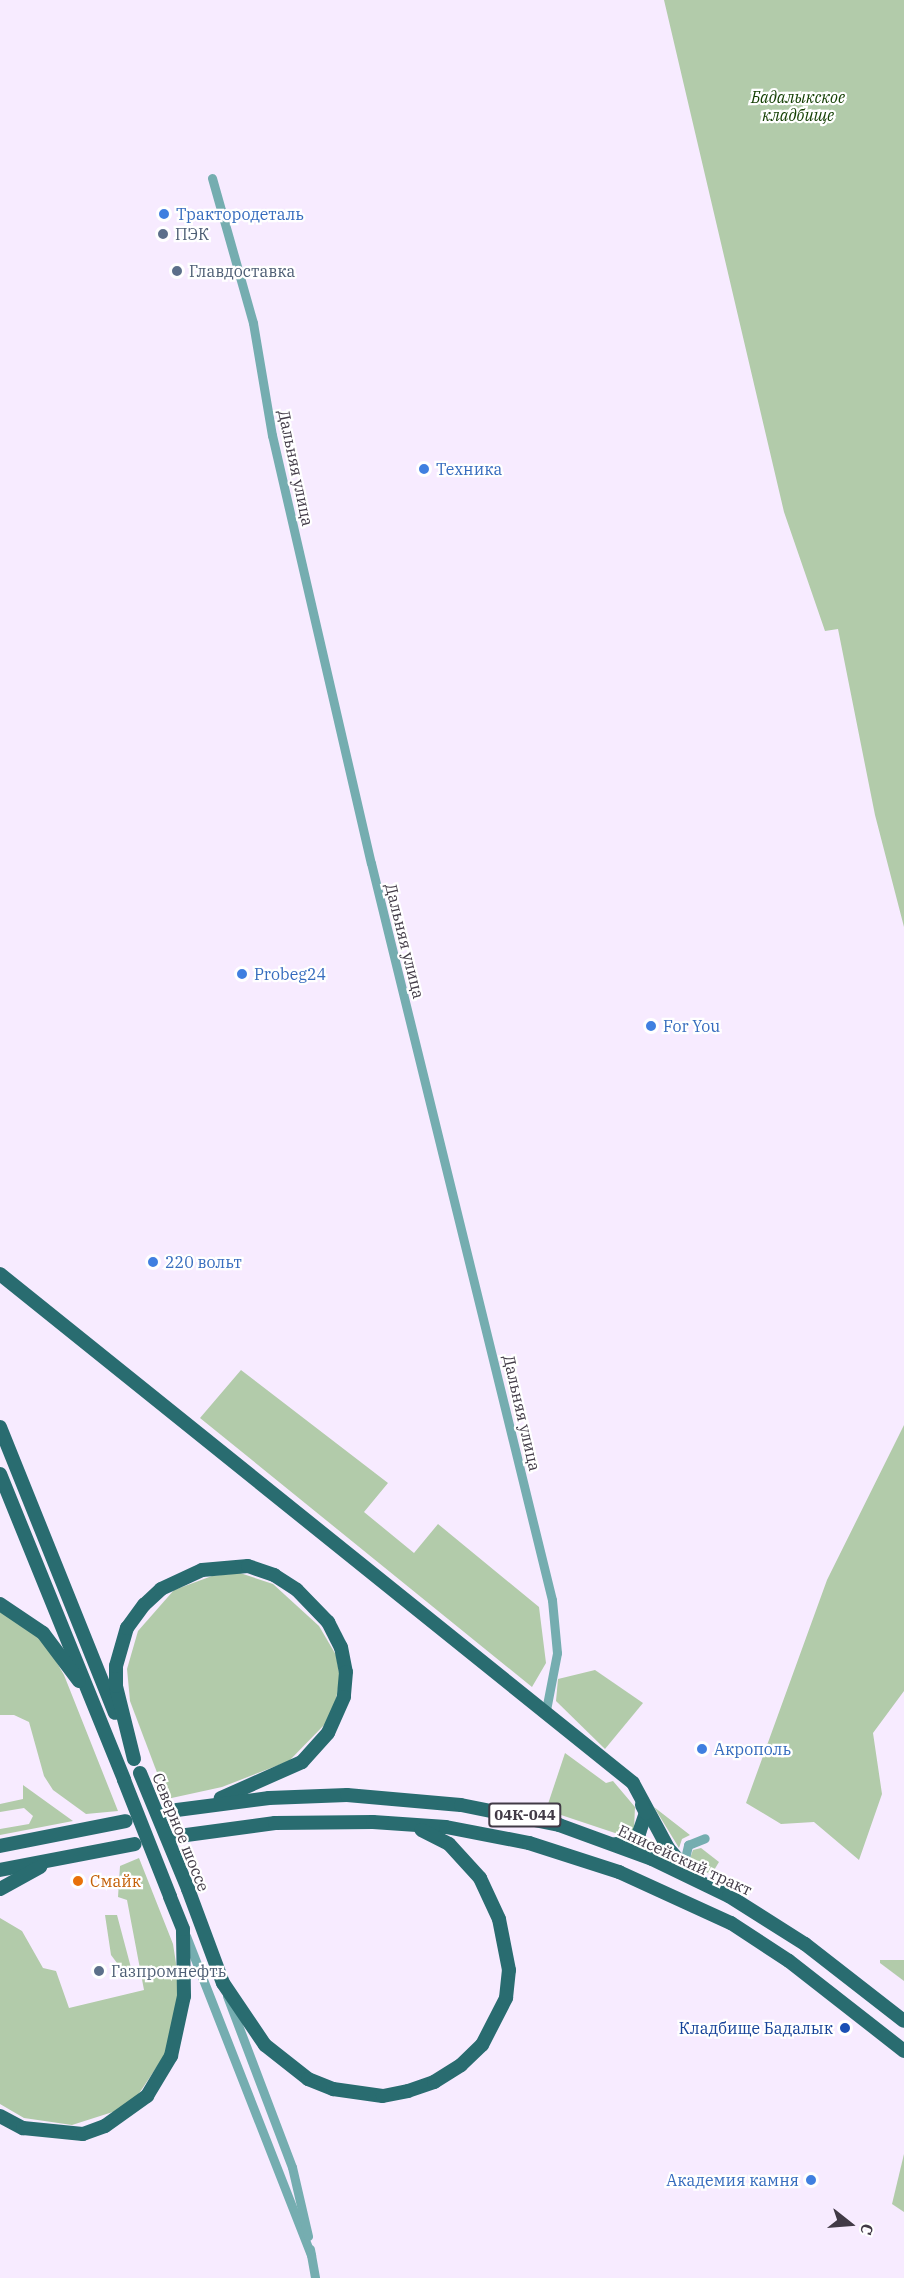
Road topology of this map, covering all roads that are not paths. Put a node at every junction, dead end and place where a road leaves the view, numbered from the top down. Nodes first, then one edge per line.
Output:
1 (213, 178) dead end
2 (0, 1274) edge
3 (0, 1427) edge
4 (0, 1474) edge
5 (0, 1604) edge
6 (90, 1696) junction
7 (546, 1710) junction
8 (134, 1759) junction
9 (633, 1783) junction
10 (205, 1805) junction
11 (169, 1811) dead end
12 (126, 1821) dead end
13 (396, 1823) junction
14 (179, 1836) dead end
15 (705, 1838) dead end
16 (614, 1843) junction
17 (0, 1845) edge
18 (135, 1845) dead end
19 (56, 1859) junction
20 (683, 1867) junction
21 (0, 1870) edge
22 (694, 1878) junction
23 (0, 1889) edge
24 (183, 1929) junction
25 (842, 1974) junction
26 (223, 1983) junction
27 (828, 1991) junction
28 (904, 2021) edge
29 (904, 2051) edge
30 (0, 2116) edge
31 (311, 2255) junction
32 (315, 2278) edge

1 - 7 street, Дальняя улица
2 - 7 main road
3 - 8 main road, Северное шоссе
4 - 6 main road, Северное шоссе
5 - 6 main road
6 - 24 main road, Северное шоссе, bridge
7 - 9 main road
8 - 10 main road
8 - 26 main road, Северное шоссе, bridge
9 - 16 main road
9 - 20 main road
10 - 11 main road, Енисейский тракт / 04К-044
10 - 16 main road, Енисейский тракт / 04К-044
12 - 17 main road
13 - 14 main road, 04К-044
13 - 26 main road
13 - 27 main road, 04К-044
15 - 20 street
16 - 22 main road, Енисейский тракт / 04К-044
18 - 19 main road
19 - 21 main road
19 - 23 main road
20 - 22 main road
22 - 25 main road, Енисейский тракт / 04К-044
24 - 30 main road
24 - 31 street, Северное шоссе
25 - 27 main road
25 - 28 main road, Енисейский тракт / 04К-044
26 - 31 street, Северное шоссе
27 - 29 main road, 04К-044
31 - 32 street, Северное шоссе

